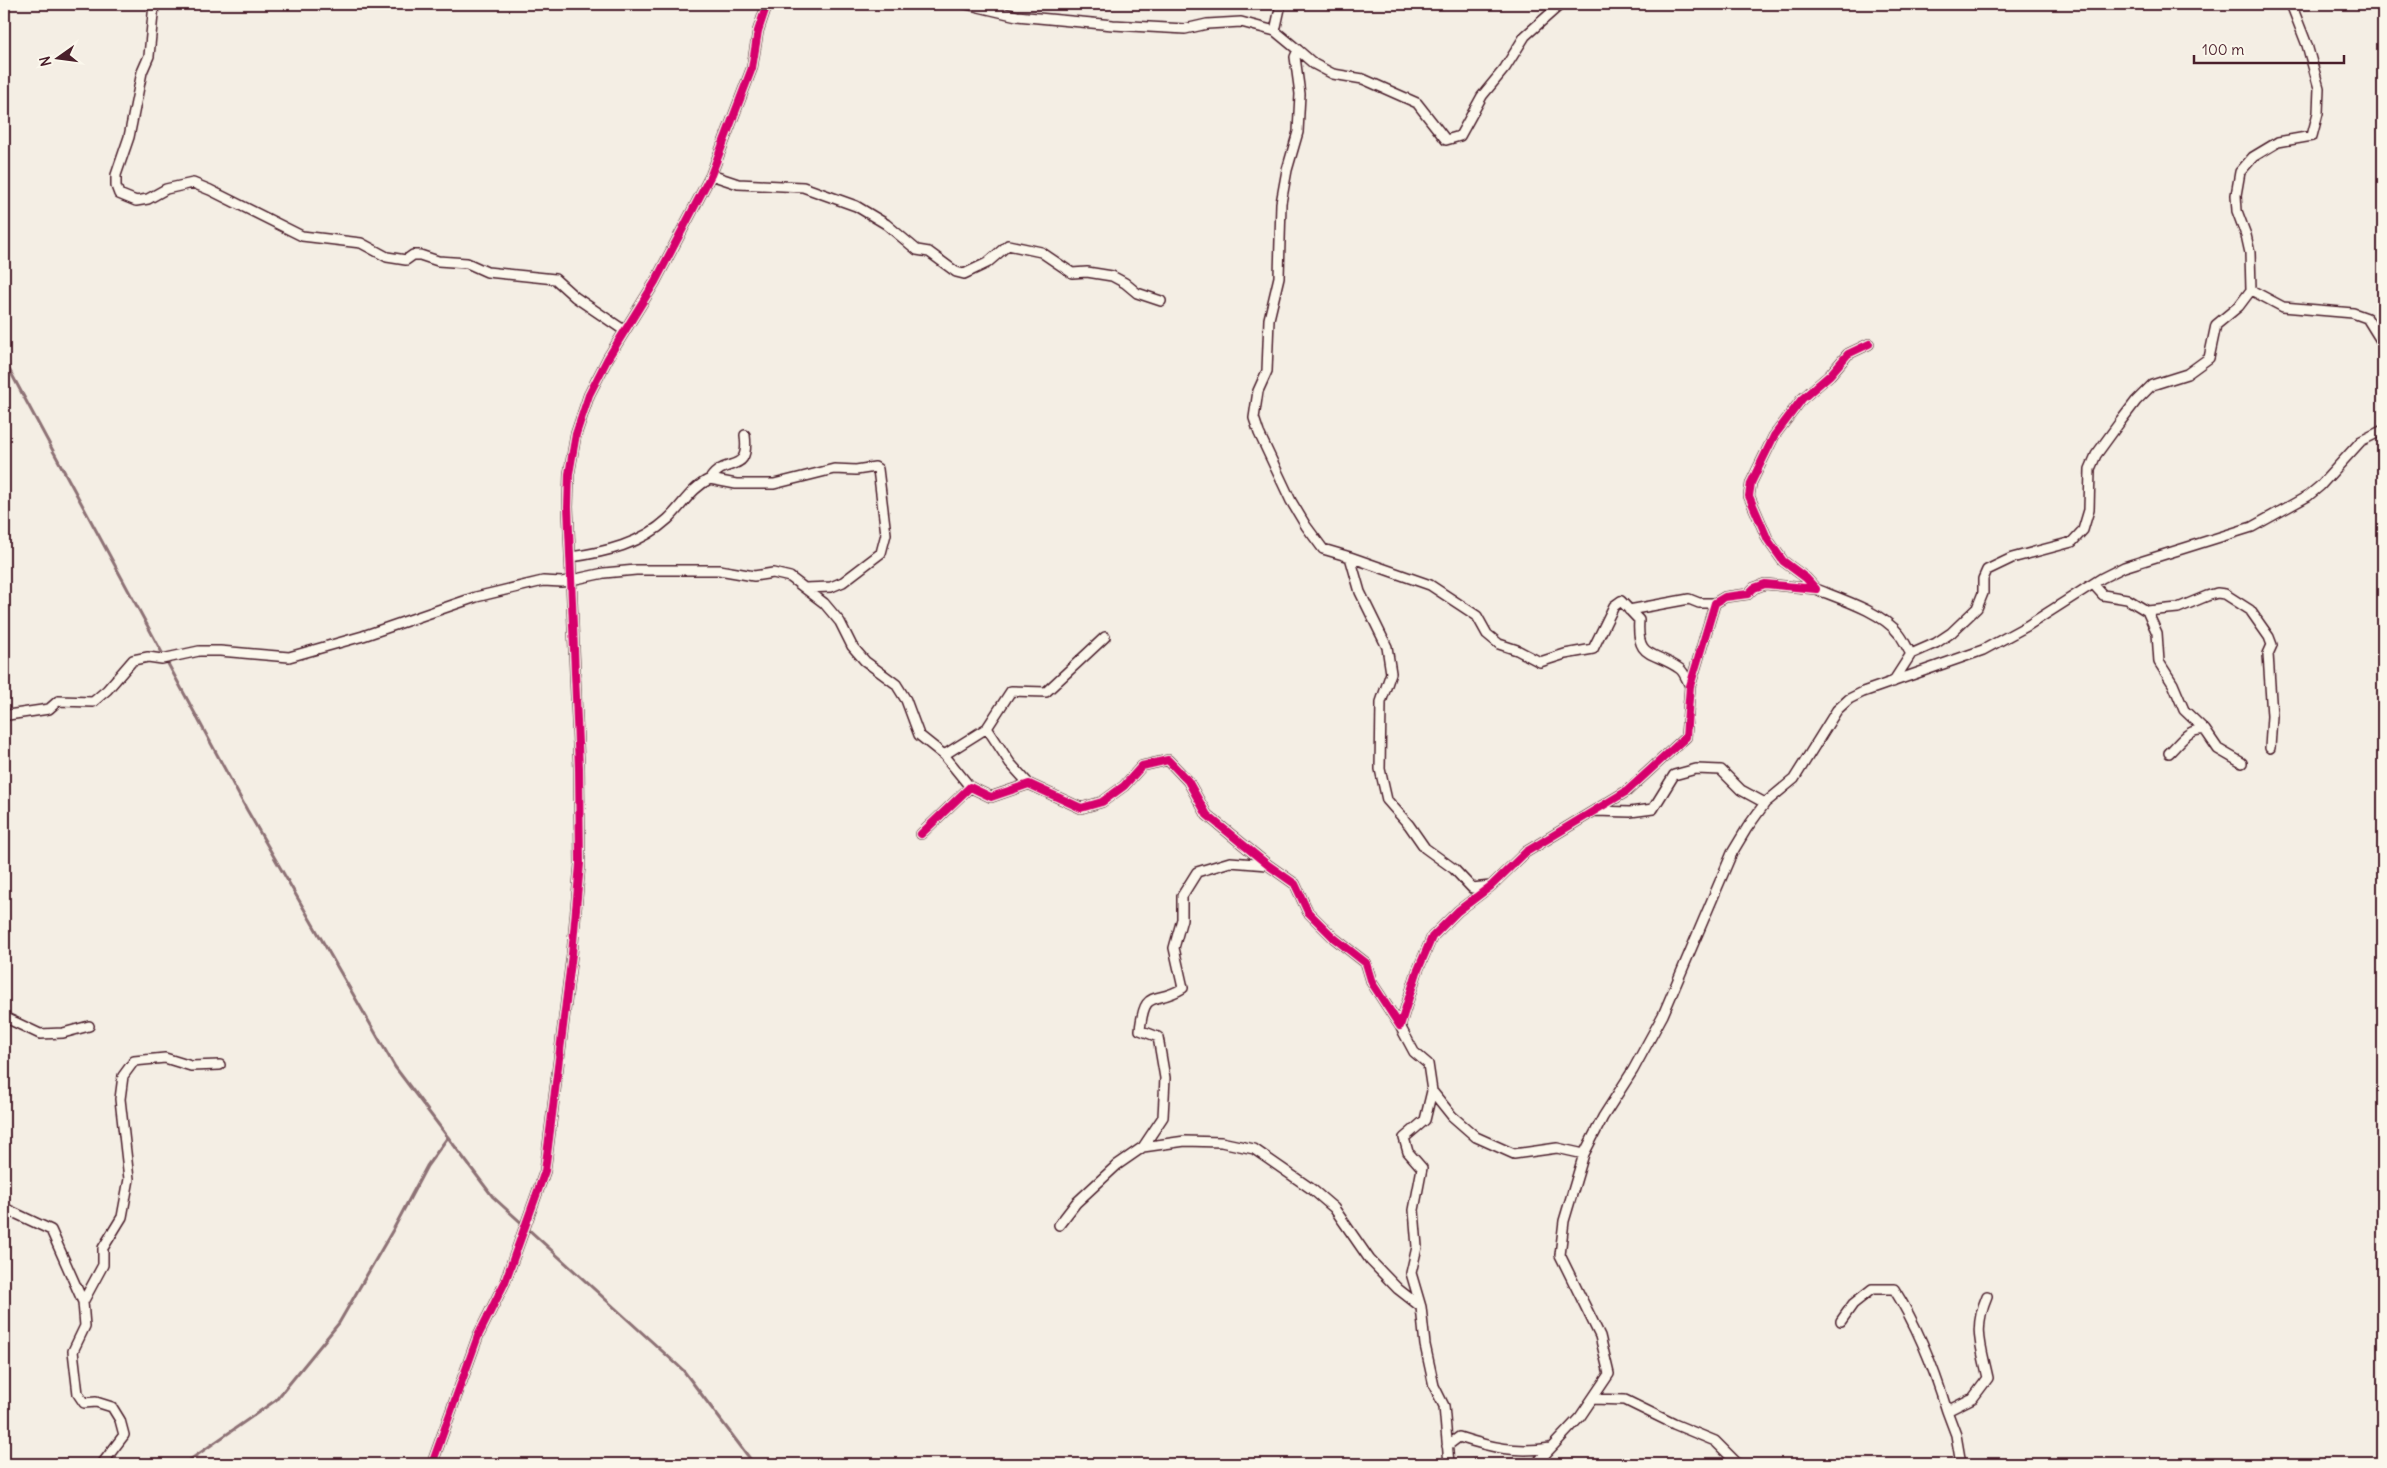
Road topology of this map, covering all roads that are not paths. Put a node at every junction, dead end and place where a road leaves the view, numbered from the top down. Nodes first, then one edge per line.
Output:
1 (154, 4) edge
2 (767, 4) edge
3 (966, 4) edge
4 (1281, 4) edge
5 (1561, 4) edge
6 (2291, 4) edge
7 (1275, 31) junction
8 (1298, 50) junction
9 (711, 175) junction
10 (2251, 290) junction
11 (1161, 301) dead end
12 (625, 331) junction
13 (2383, 340) edge
14 (1869, 344) dead end
15 (2383, 430) edge
16 (745, 435) dead end
17 (710, 479) junction
18 (571, 557) junction
19 (1350, 557) junction
20 (572, 580) junction
21 (2093, 584) junction
22 (805, 588) junction
23 (1816, 589) junction
24 (1715, 603) junction
25 (1630, 610) junction
26 (2147, 611) junction
27 (1105, 637) dead end
28 (1911, 654) junction
29 (1893, 682) junction
30 (1690, 686) junction
31 (4, 714) edge
32 (988, 728) junction
33 (2205, 730) junction
34 (2270, 748) dead end
35 (2169, 753) dead end
36 (944, 755) junction
37 (2242, 763) dead end
38 (1029, 784) junction
39 (970, 787) junction
40 (1765, 803) junction
41 (1595, 811) junction
42 (921, 834) dead end
43 (1268, 865) junction
44 (1491, 886) junction
45 (4, 1017) edge
46 (89, 1026) dead end
47 (1400, 1026) junction
48 (220, 1065) dead end
49 (1432, 1091) junction
50 (1143, 1147) junction
51 (1584, 1154) junction
52 (4, 1208) edge
53 (1059, 1225) dead end
54 (1987, 1296) dead end
55 (83, 1302) junction
56 (1421, 1307) junction
57 (1842, 1321) dead end
58 (1592, 1399) junction
59 (1947, 1411) junction
60 (1447, 1446) junction
61 (1551, 1448) junction
62 (102, 1464) edge
63 (432, 1464) edge
64 (1449, 1464) edge
65 (1536, 1464) edge
66 (1738, 1464) edge
67 (1961, 1464) edge

1 - 12 street
2 - 9 street
3 - 7 street
4 - 7 street
5 - 8 street
6 - 10 street
7 - 8 street
8 - 19 street
9 - 11 street
9 - 12 street
10 - 13 street
10 - 28 street
12 - 18 street
14 - 23 street
15 - 21 street
16 - 17 street
17 - 18 street
17 - 22 street
18 - 20 street
19 - 25 street
19 - 44 street
20 - 22 street
20 - 31 street
20 - 63 street
21 - 26 street
21 - 29 street
22 - 36 street
23 - 24 street
23 - 28 street
24 - 25 street
24 - 30 street
25 - 30 street
26 - 33 street
26 - 34 street
27 - 32 street
28 - 29 street
29 - 40 street
30 - 41 street
32 - 36 street
32 - 38 street
33 - 35 street
33 - 37 street
36 - 39 street
38 - 39 street
38 - 43 street
39 - 42 street
40 - 41 street
40 - 51 street
41 - 44 street
43 - 47 street
43 - 50 street
44 - 47 street
45 - 46 street
47 - 49 street
48 - 55 street
49 - 51 street
49 - 56 street
50 - 53 street
50 - 56 street
51 - 58 street
52 - 55 street
54 - 59 street
55 - 62 street
56 - 60 street
57 - 59 street
58 - 61 street
58 - 66 street
59 - 67 street
60 - 61 street
60 - 64 street
61 - 65 street

